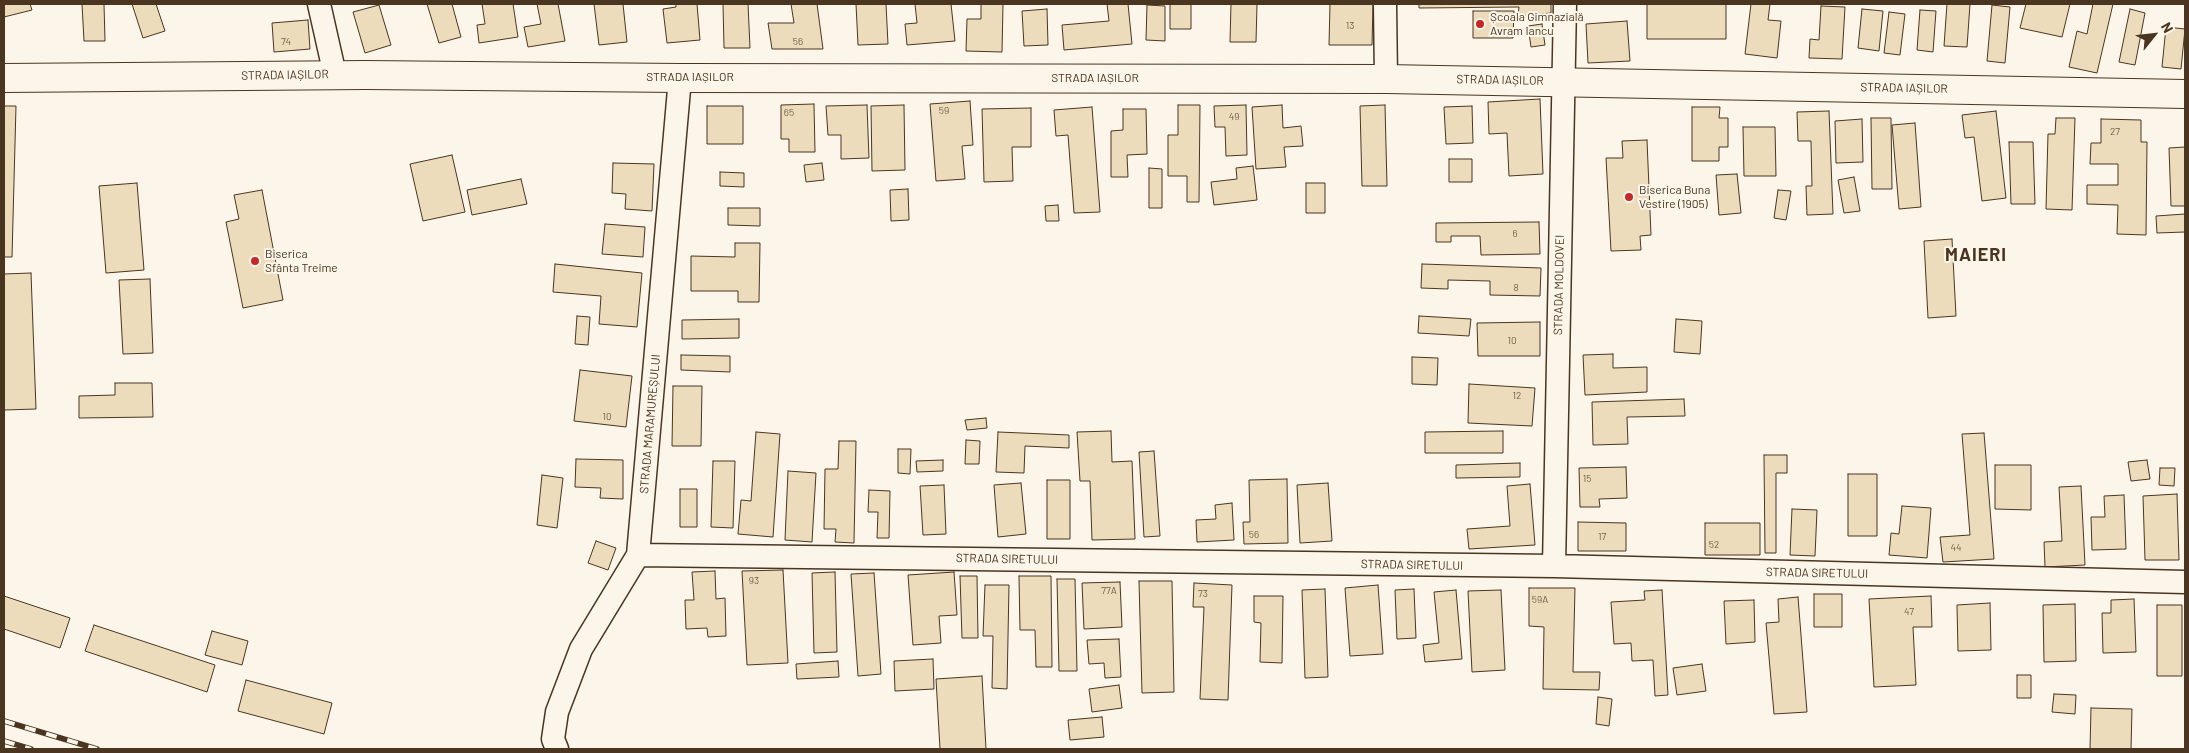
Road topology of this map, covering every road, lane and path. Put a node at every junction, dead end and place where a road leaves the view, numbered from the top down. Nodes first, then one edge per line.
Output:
1 (319, 4) edge
2 (1385, 4) edge
3 (1565, 4) edge
4 (335, 75) junction
5 (4, 78) edge
6 (680, 78) junction
7 (1386, 78) junction
8 (1563, 80) junction
9 (2185, 94) edge
10 (638, 555) junction
11 (1554, 566) junction
12 (2185, 582) edge
13 (556, 749) edge

1 - 4 street
2 - 7 street
3 - 8 street, STRADA MOLDOVEI
4 - 5 street, STRADA IAȘILOR
4 - 6 street, STRADA IAȘILOR
6 - 7 street, STRADA IAȘILOR
6 - 10 street, STRADA MARAMUREȘULUI
7 - 8 street, STRADA IAȘILOR
8 - 9 street, STRADA IAȘILOR
8 - 11 street, STRADA MOLDOVEI
10 - 11 street, STRADA SIRETULUI
10 - 13 street, STRADA MARAMUREȘULUI
11 - 12 street, STRADA SIRETULUI

